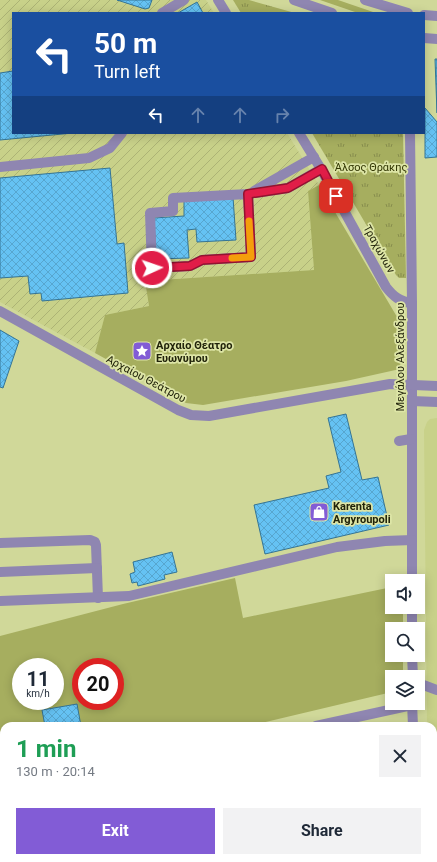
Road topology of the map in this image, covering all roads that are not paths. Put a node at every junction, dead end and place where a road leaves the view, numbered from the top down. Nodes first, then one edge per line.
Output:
1 (184, 0) edge
2 (218, 0) edge
3 (294, 0) edge
4 (365, 0) edge
5 (384, 3) edge
6 (164, 12) edge
7 (225, 12) edge
8 (329, 12) edge
9 (406, 12) edge
10 (425, 15) edge
11 (437, 16) edge
12 (425, 38) edge
13 (437, 39) edge
14 (121, 134) edge
15 (300, 134) edge
16 (410, 134) edge
17 (314, 157) junction
18 (0, 166) edge
19 (322, 169) junction
20 (248, 194) junction
21 (412, 303) junction
22 (0, 311) edge
23 (412, 385) junction
24 (437, 386) edge
25 (412, 401) junction
26 (437, 402) edge
27 (411, 439) junction
28 (399, 441) dead end
29 (412, 540) junction
30 (0, 543) edge
31 (97, 568) junction
32 (0, 572) edge
33 (412, 574) edge
34 (98, 598) junction
35 (0, 601) edge
36 (425, 686) edge
37 (437, 690) edge
38 (386, 710) edge
39 (412, 710) edge
40 (333, 722) edge
41 (413, 722) edge

1 - 6 street
2 - 7 street
3 - 8 street
4 - 5 street
5 - 9 street
10 - 11 street
12 - 13 street
14 - 18 street
15 - 17 street, Τραχώνων
16 - 21 street, Μεγάλου Αλεξάνδρου
17 - 19 street, Τραχώνων
17 - 20 street
19 - 20 street
19 - 21 street, Τραχώνων
20 - 20 street
21 - 23 street, Μεγάλου Αλεξάνδρου
22 - 23 street, Αρχαίου Θεάτρου
23 - 24 street, Αρχαίου Θεάτρου
23 - 25 street, Μεγάλου Αλεξάνδρου
25 - 26 street
25 - 27 street, Μεγάλου Αλεξάνδρου
27 - 28 street
27 - 29 street, Μεγάλου Αλεξάνδρου
29 - 33 street, Μεγάλου Αλεξάνδρου
29 - 34 street
30 - 31 street
31 - 32 street
31 - 34 street
34 - 35 street
36 - 37 street
38 - 40 street
39 - 41 street

